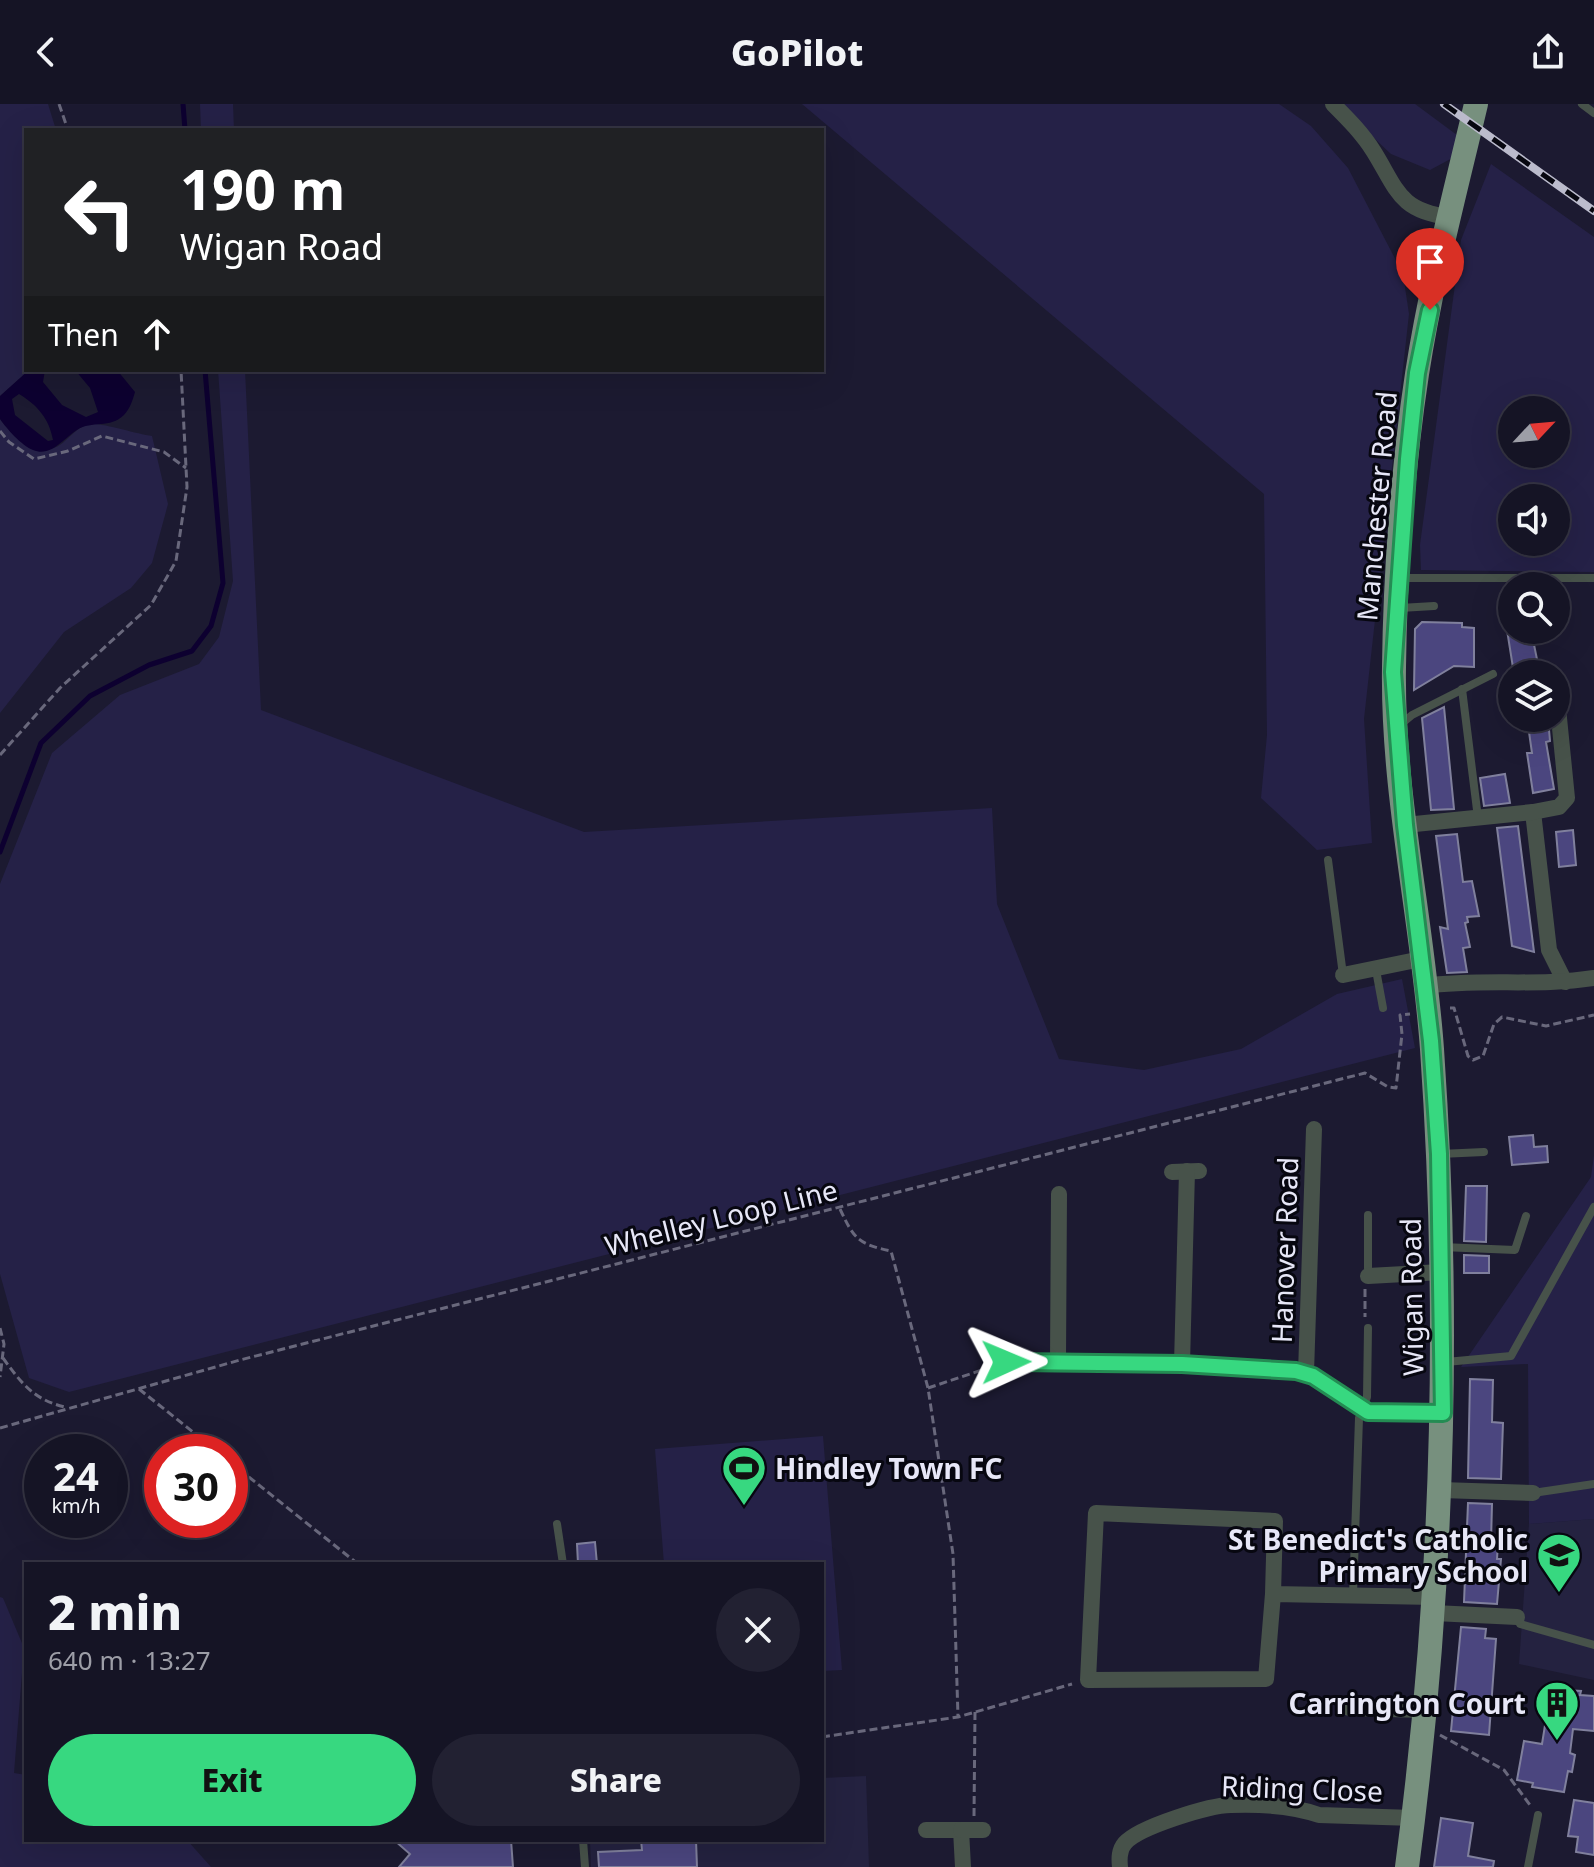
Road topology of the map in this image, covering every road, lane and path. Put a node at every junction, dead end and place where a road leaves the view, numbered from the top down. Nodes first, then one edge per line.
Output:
1 (59, 104) edge
2 (1333, 104) edge
3 (1476, 104) edge
4 (1582, 104) edge
5 (1594, 113) edge
6 (67, 128) edge
7 (1449, 217) junction
8 (181, 372) edge
9 (0, 431) edge
10 (186, 468) junction
11 (1398, 578) junction
12 (1594, 578) edge
13 (1434, 606) dead end
14 (1395, 608) junction
15 (1493, 674) dead end
16 (1462, 689) junction
17 (1396, 728) junction
18 (1560, 732) edge
19 (0, 755) edge
20 (1533, 812) junction
21 (1478, 818) junction
22 (1405, 825) junction
23 (1328, 860) dead end
24 (1421, 959) junction
25 (1376, 970) junction
26 (1343, 975) joint
27 (1594, 978) edge
28 (1565, 982) junction
29 (1425, 986) junction
30 (1383, 1008) dead end
31 (1442, 1009) dead end
32 (1413, 1013) dead end
33 (1594, 1015) edge
34 (1332, 1126) dead end
35 (1484, 1152) dead end
36 (1439, 1154) junction
37 (1186, 1172) dead end
38 (1057, 1194) dead end
39 (1594, 1207) edge
40 (839, 1208) junction
41 (1368, 1215) dead end
42 (1526, 1216) dead end
43 (1441, 1247) junction
44 (1441, 1272) junction
45 (1368, 1276) junction
46 (0, 1328) edge
47 (1368, 1328) joint
48 (3, 1358) junction
49 (1058, 1360) junction
50 (1006, 1362) joint
51 (1441, 1363) junction
52 (1182, 1364) junction
53 (1306, 1373) junction
54 (0, 1377) edge
55 (138, 1388) junction
56 (928, 1388) junction
57 (69, 1407) junction
58 (1362, 1411) junction
59 (1443, 1413) junction
60 (0, 1428) edge
61 (196, 1434) edge
62 (248, 1476) edge
63 (1594, 1484) edge
64 (1441, 1490) junction
65 (1533, 1493) joint
66 (557, 1524) dead end
67 (355, 1562) edge
68 (563, 1562) edge
69 (1273, 1594) junction
70 (1353, 1595) junction
71 (1434, 1605) junction
72 (1517, 1617) joint
73 (1594, 1645) edge
74 (1088, 1680) junction
75 (1349, 1708) dead end
76 (975, 1712) junction
77 (958, 1717) junction
78 (1424, 1718) junction
79 (824, 1737) edge
80 (1538, 1815) joint
81 (1414, 1818) junction
82 (926, 1830) dead end
83 (973, 1830) junction
84 (583, 1842) edge
85 (585, 1867) edge
86 (963, 1867) edge
87 (1120, 1867) edge
88 (1407, 1867) edge
89 (1528, 1867) edge

1 - 6 path
2 - 7 street
3 - 7 highway, Manchester Road
4 - 5 lane
7 - 11 highway, Manchester Road
8 - 10 path
9 - 10 path
10 - 19 path
11 - 12 lane
11 - 14 highway, Manchester Road
13 - 14 lane
14 - 17 highway, Manchester Road
15 - 16 lane
16 - 17 lane
16 - 21 lane
17 - 22 highway, Wigan Road
18 - 20 street
20 - 21 street
20 - 28 street
21 - 22 street
22 - 24 highway, Wigan Road
23 - 26 lane
24 - 25 street
24 - 29 highway, Wigan Road
25 - 26 street
25 - 30 lane
27 - 28 street
28 - 29 street
29 - 36 highway, Wigan Road
31 - 33 path
32 - 40 path, Whelley Loop Line
34 - 53 street, Hanover Road
35 - 36 lane
36 - 43 highway, Wigan Road
37 - 52 street
38 - 49 street
39 - 51 lane
40 - 55 path, Whelley Loop Line
40 - 56 path
41 - 45 lane
42 - 43 lane
43 - 44 highway, Wigan Road
44 - 45 street
44 - 51 highway, Wigan Road
45 - 47 path
46 - 48 path
47 - 58 lane
48 - 54 path
48 - 57 path
49 - 50 street
49 - 52 street
50 - 56 path
51 - 59 highway, Wigan Road
52 - 53 street
53 - 58 street
55 - 57 path, Whelley Loop Line
55 - 61 path
56 - 77 path
57 - 60 path, Whelley Loop Line
58 - 59 street
58 - 70 lane
59 - 64 highway, Wigan Road
62 - 67 path
63 - 65 lane
64 - 65 street
64 - 71 highway, Wigan Road
66 - 68 lane
69 - 70 street
69 - 74 street
69 - 74 street
70 - 71 street
71 - 72 street
71 - 78 highway, Wigan Road
72 - 73 lane
74 - 76 path
75 - 78 street
76 - 77 path
76 - 83 path
77 - 79 path
78 - 80 path
78 - 81 highway, Wigan Road
80 - 89 lane
81 - 87 street, Riding Close
81 - 88 highway, Wigan Road
82 - 83 street
83 - 86 street
84 - 85 lane

